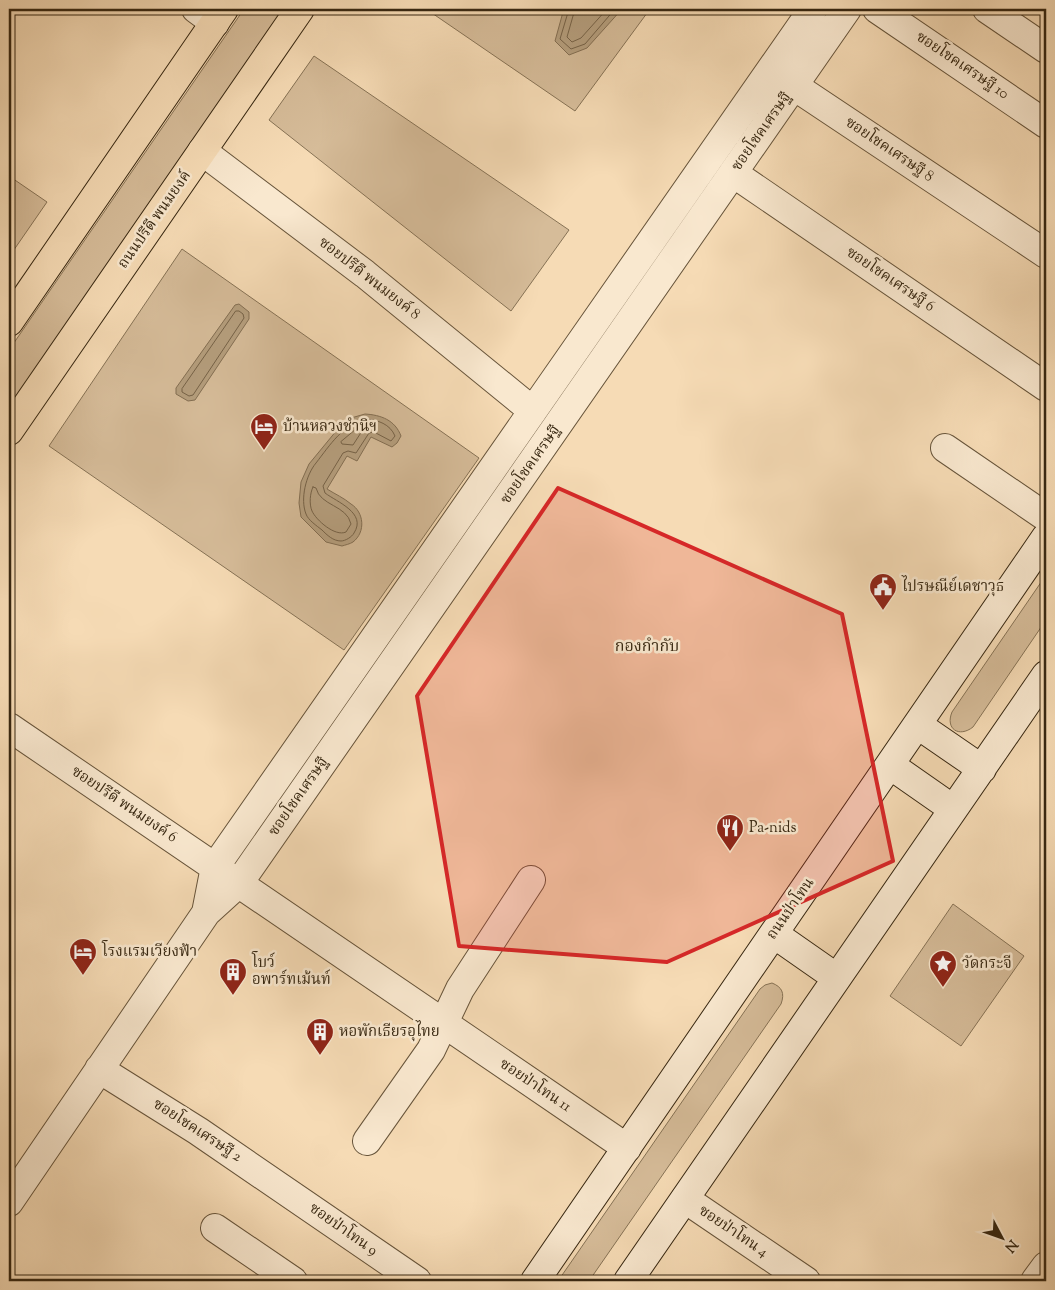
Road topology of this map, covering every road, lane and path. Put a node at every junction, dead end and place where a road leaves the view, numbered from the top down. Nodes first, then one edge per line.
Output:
1 (300, 9) edge
2 (813, 9) edge
3 (847, 9) edge
4 (877, 9) edge
5 (987, 9) edge
6 (212, 13) edge
7 (1046, 49) edge
8 (794, 86) junction
9 (1046, 124) edge
10 (202, 151) junction
11 (733, 173) junction
12 (1046, 254) edge
13 (9, 322) edge
14 (1046, 387) edge
15 (533, 411) junction
16 (9, 431) edge
17 (944, 448) dead end
18 (472, 499) junction
19 (495, 516) junction
20 (1046, 517) edge
21 (1046, 538) edge
22 (1046, 675) edge
23 (918, 724) junction
24 (9, 727) edge
25 (890, 765) junction
26 (982, 769) junction
27 (954, 810) junction
28 (215, 867) junction
29 (532, 880) dead end
30 (239, 883) junction
31 (206, 913) junction
32 (774, 934) junction
33 (838, 978) junction
34 (443, 1023) junction
35 (99, 1069) junction
36 (367, 1142) dead end
37 (627, 1148) junction
38 (293, 1196) joint
39 (685, 1199) junction
40 (9, 1202) edge
41 (215, 1228) dead end
42 (1046, 1266) edge
43 (293, 1281) edge
44 (417, 1281) edge
45 (535, 1281) edge
46 (628, 1281) edge
47 (806, 1281) edge
48 (1035, 1281) edge

1 - 10 main road, ถนนปรีดี พนมยงค์
2 - 15 street, ซอยโชคเศรษฐี
3 - 8 street, ซอยโชคเศรษฐี
4 - 9 street, ซอยโชคเศรษฐี 10
5 - 7 street
6 - 13 main road
8 - 11 street, ซอยโชคเศรษฐี
8 - 12 street, ซอยโชคเศรษฐี 8
10 - 15 street, ซอยปรีดี พนมยงค์ 8
10 - 16 main road, ถนนปรีดี พนมยงค์
11 - 14 street, ซอยโชคเศรษฐี 6
11 - 19 street, ซอยโชคเศรษฐี
15 - 18 street, ซอยโชคเศรษฐี
17 - 20 street
18 - 19 street
18 - 28 street, ซอยโชคเศรษฐี
19 - 30 street, ซอยโชคเศรษฐี
21 - 23 street, ถนนป่าโทน
22 - 26 street
23 - 25 street, ถนนป่าโทน
23 - 26 street
24 - 28 street, ซอยปรีดี พนมยงค์ 6
25 - 27 street
25 - 32 street, ถนนป่าโทน
26 - 27 street
27 - 33 street
28 - 30 street, ซอยปรีดี พนมยงค์ 6
28 - 31 street, ซอยโชคเศรษฐี
29 - 34 street
30 - 31 street, ซอยโชคเศรษฐี
30 - 34 street, ซอยป่าโทน 11
31 - 35 street, ซอยโชคเศรษฐี
32 - 33 street
32 - 37 street, ถนนป่าโทน
33 - 39 street
34 - 36 street
34 - 37 street, ซอยป่าโทน 11
35 - 38 street, ซอยโชคเศรษฐี 2
35 - 40 street, ซอยโชคเศรษฐี
37 - 45 street, ถนนป่าโทน
38 - 44 street, ซอยป่าโทน 9
39 - 46 street
39 - 47 street, ซอยป่าโทน 4
41 - 43 street
42 - 48 street

